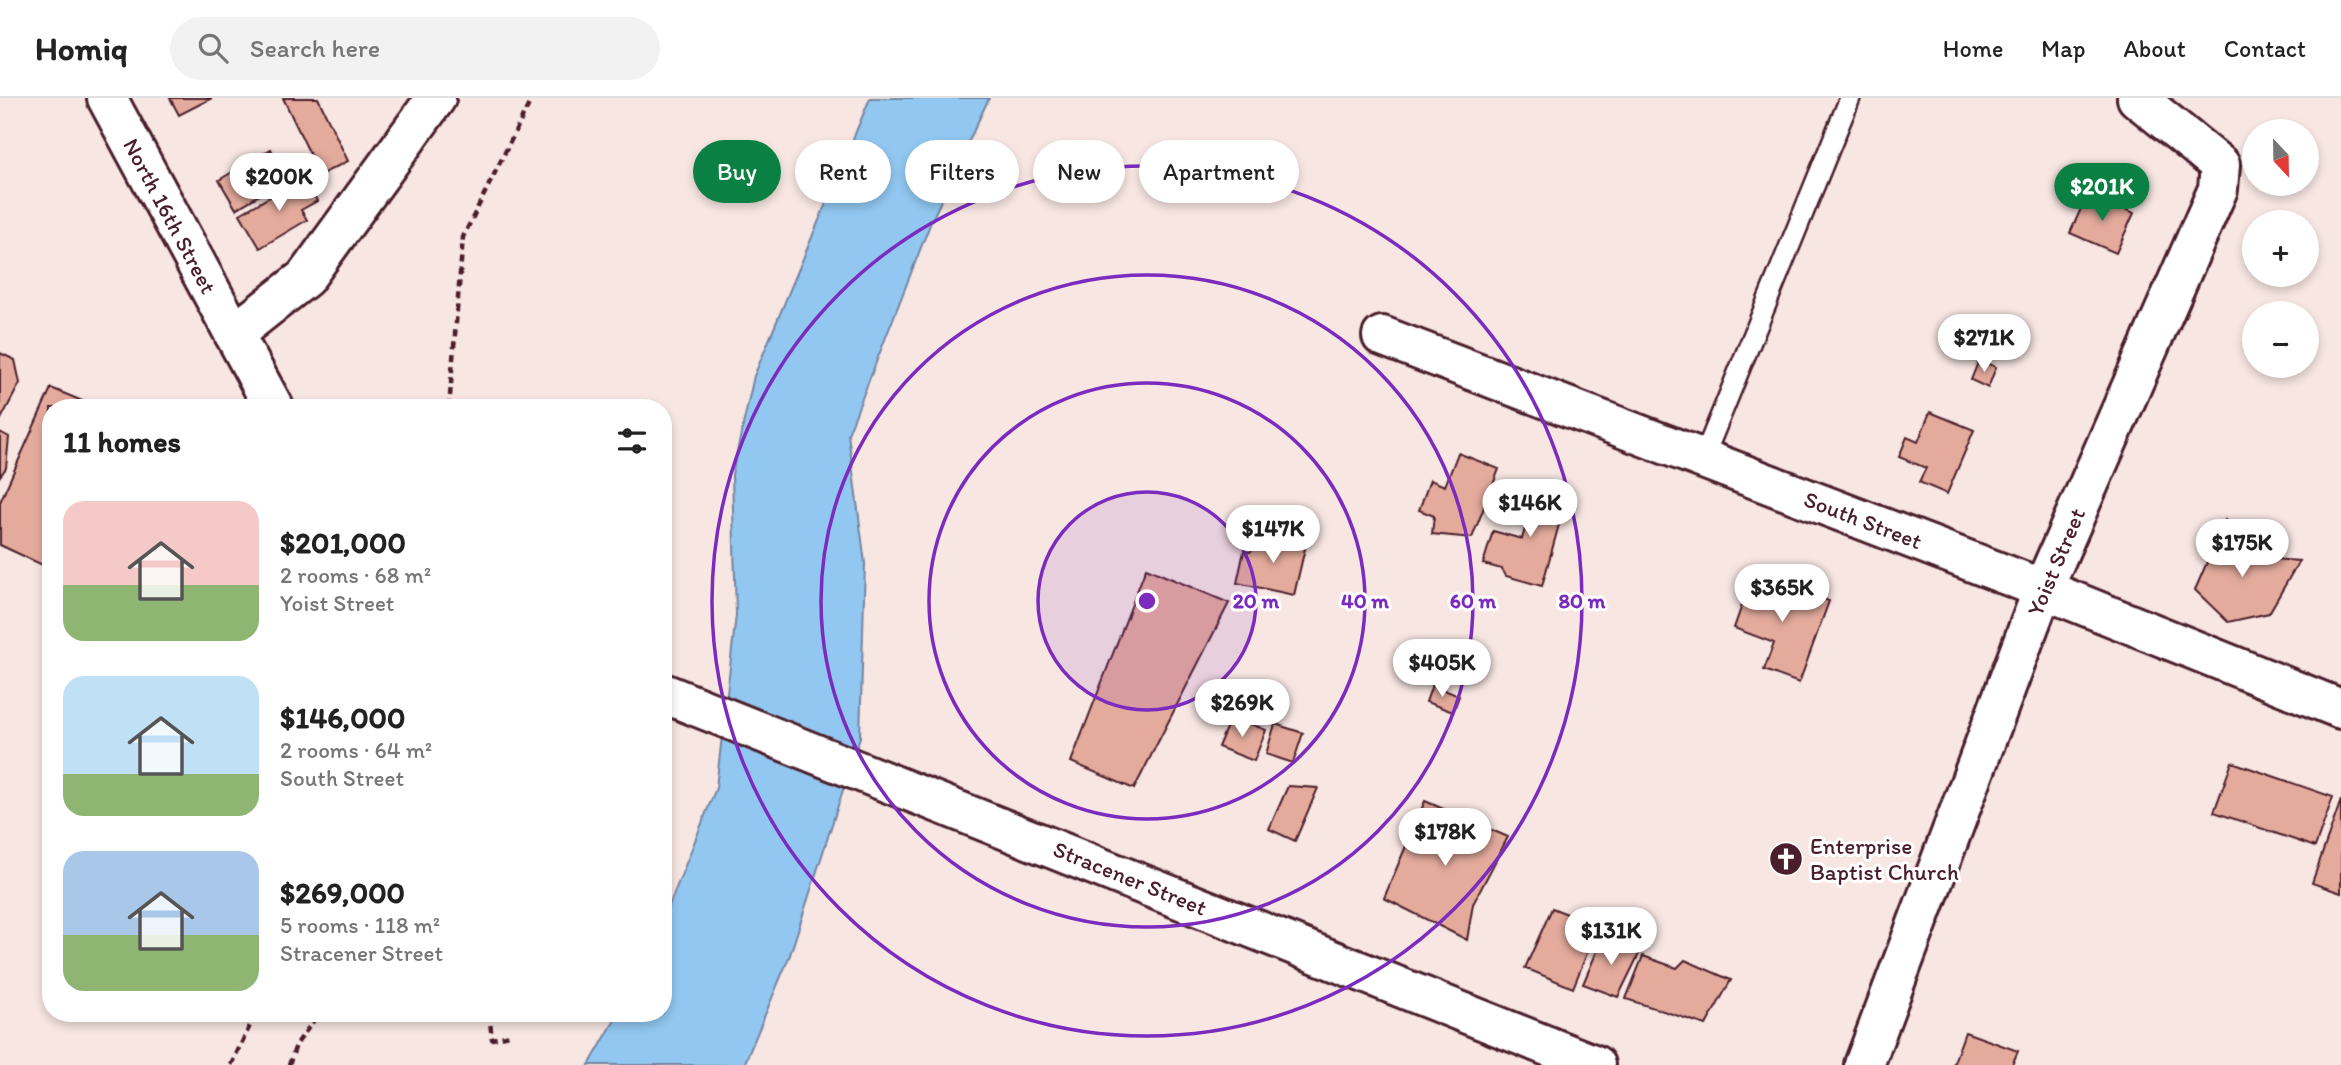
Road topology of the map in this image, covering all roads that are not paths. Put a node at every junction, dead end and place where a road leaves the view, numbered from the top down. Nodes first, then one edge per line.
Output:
1 (107, 98) edge
2 (436, 98) edge
3 (1850, 98) edge
4 (2137, 98) edge
5 (233, 334) junction
6 (1382, 336) dead end
7 (269, 399) edge
8 (1703, 459) junction
9 (2043, 589) junction
10 (672, 697) edge
11 (2341, 709) edge
12 (1595, 1065) edge
13 (1864, 1065) edge

1 - 5 street, North 16th Street
2 - 5 street
3 - 8 lane
4 - 9 street, Yoist Street
5 - 7 street
6 - 8 street, South Street
8 - 9 street, South Street
9 - 11 street, South Street
9 - 13 street, Yoist Street
10 - 12 street, Stracener Street

